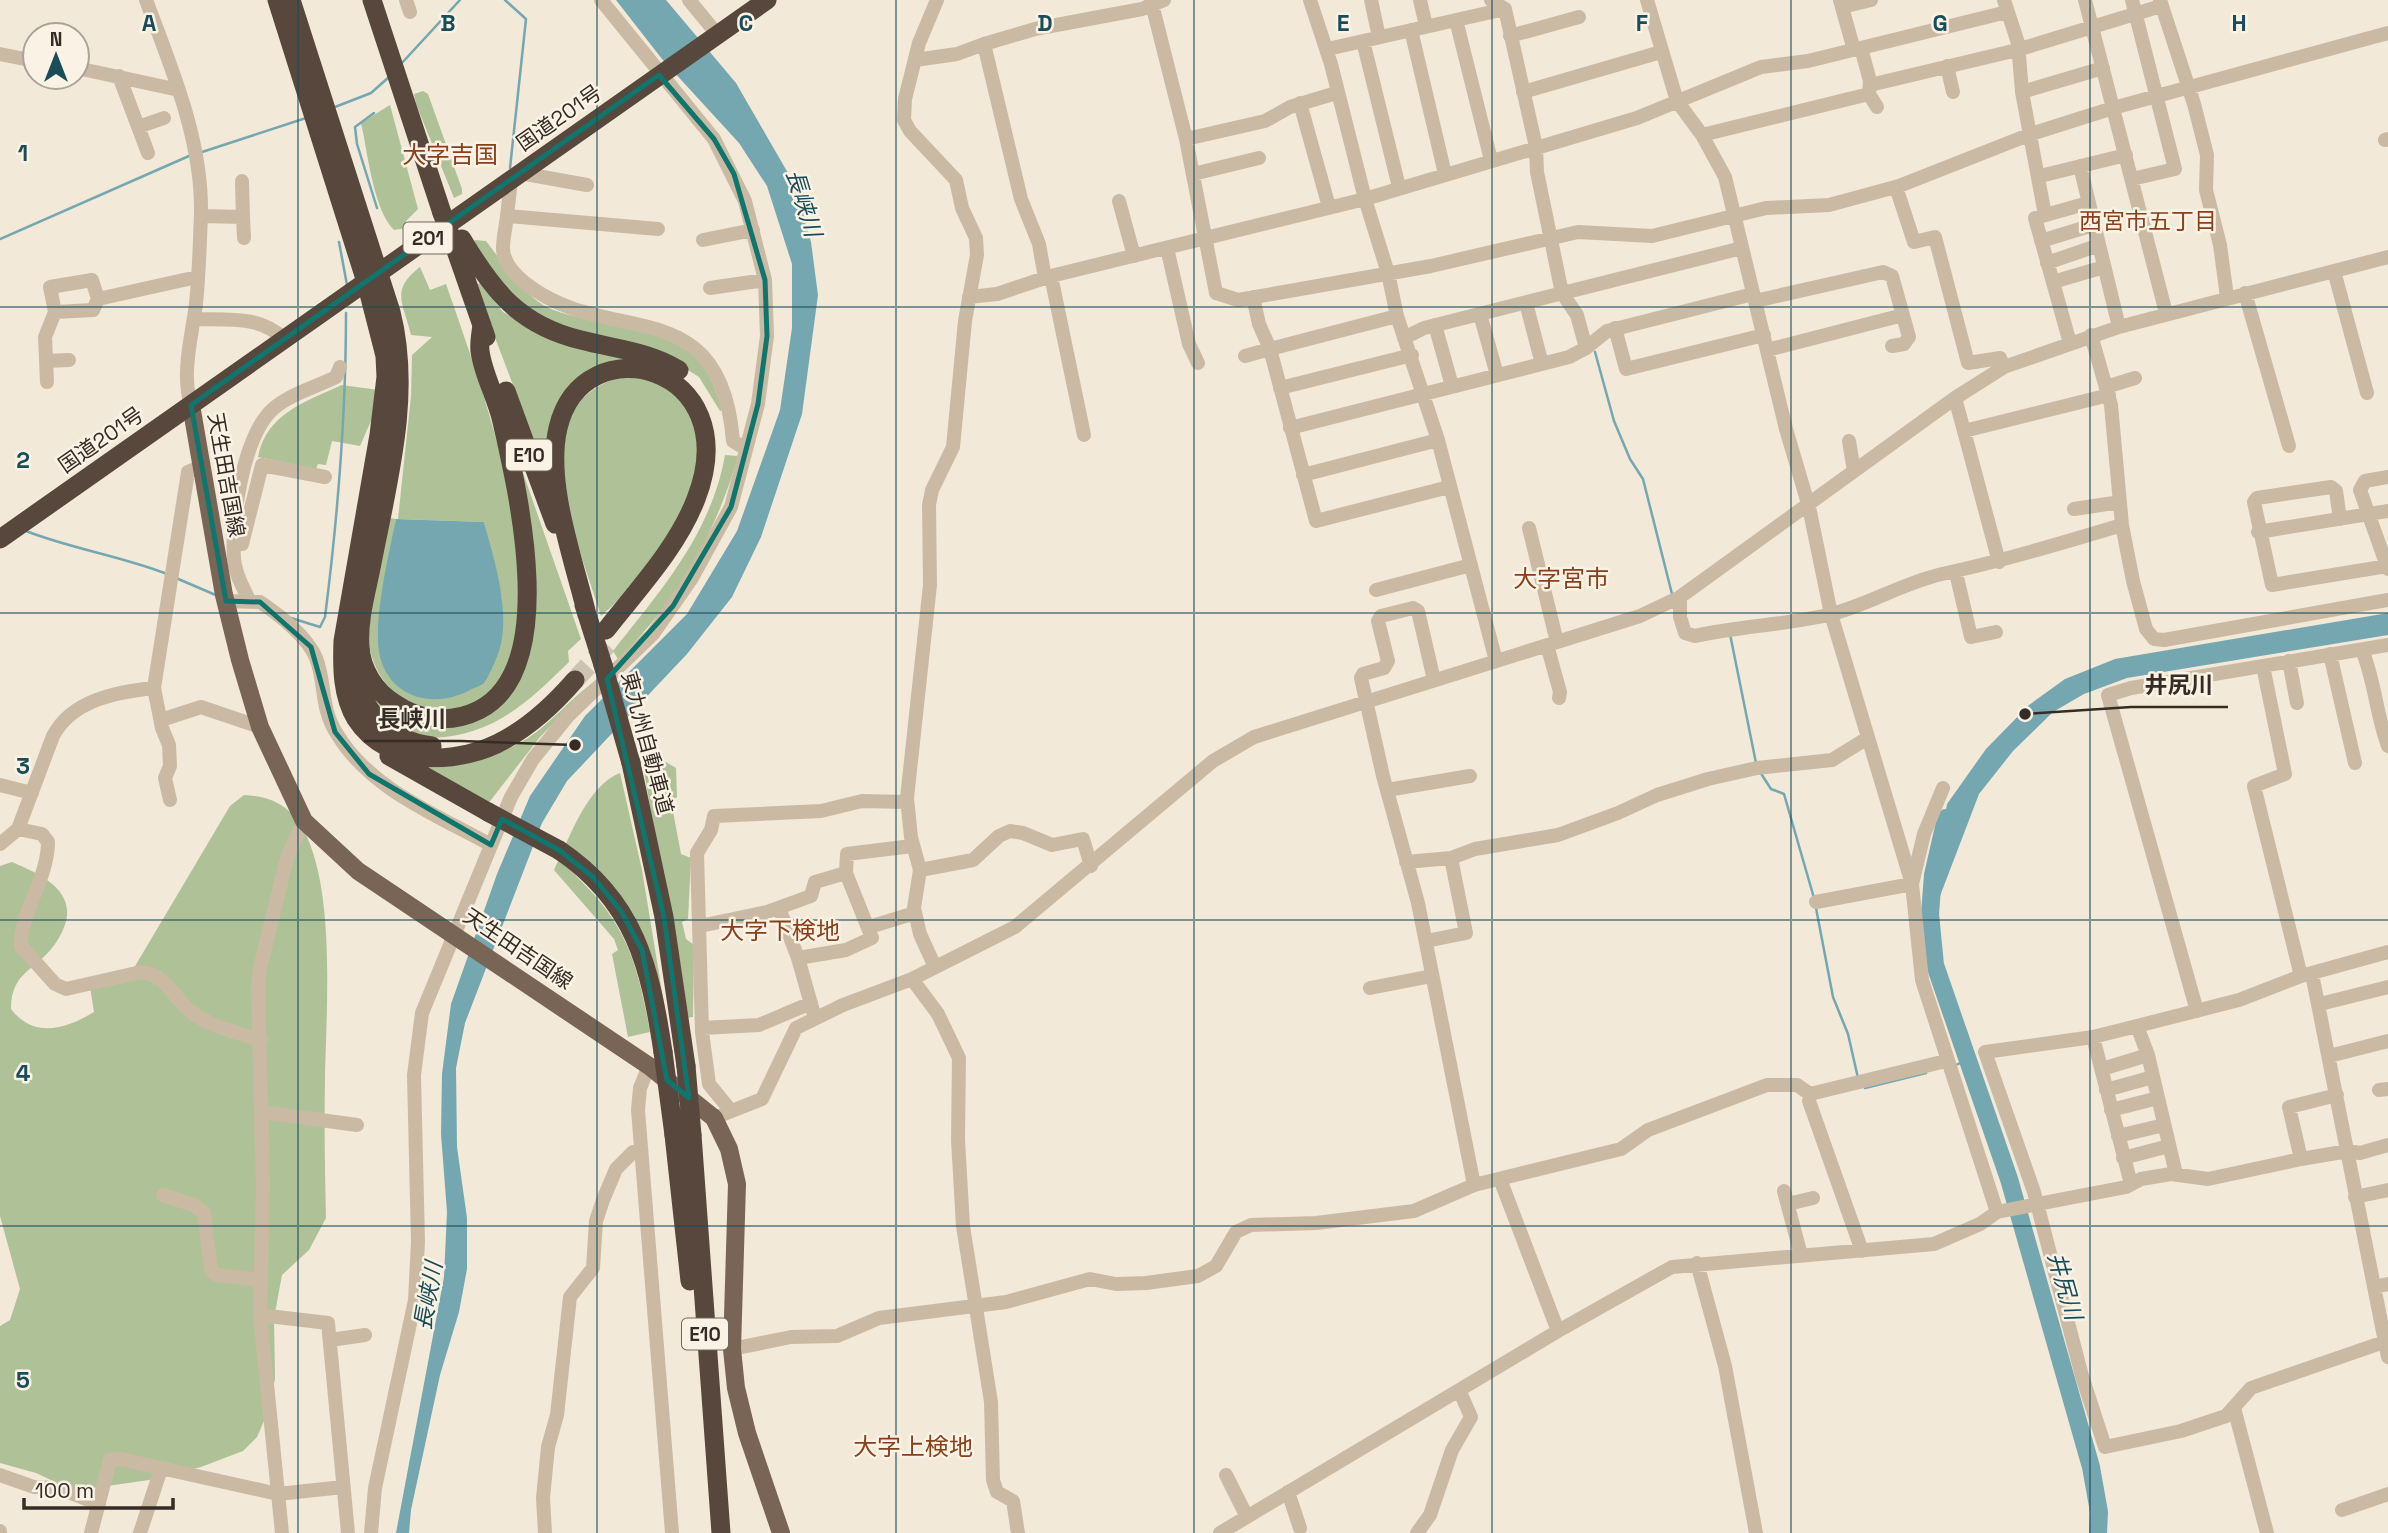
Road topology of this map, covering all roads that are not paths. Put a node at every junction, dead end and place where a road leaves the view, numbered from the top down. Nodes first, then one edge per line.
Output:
1 (146, 0) edge
2 (277, 0) edge
3 (291, 0) edge
4 (372, 0) edge
5 (601, 0) edge
6 (689, 0) edge
7 (767, 0) edge
8 (937, 0) edge
9 (1310, 0) edge
10 (1371, 0) edge
11 (1420, 0) edge
12 (1491, 0) edge
13 (1647, 0) edge
14 (1871, 0) edge
15 (2085, 0) edge
16 (1155, 1) edge
17 (2161, 3) edge
18 (1841, 4) edge
19 (2006, 6) edge
20 (2134, 7) edge
21 (1505, 9) junction
22 (1579, 17) dead end
23 (1456, 20) junction
24 (1426, 26) junction
25 (2092, 27) junction
26 (1411, 30) junction
27 (2388, 33) edge
28 (716, 35) junction
29 (1510, 36) junction
30 (1379, 37) junction
31 (1363, 41) junction
32 (984, 44) junction
33 (1332, 48) dead end
34 (1858, 49) junction
35 (2017, 50) junction
36 (1661, 52) junction
37 (0, 54) edge
38 (21, 58) edge
39 (915, 60) junction
40 (1947, 66) junction
41 (2103, 68) junction
42 (91, 71) edge
43 (662, 73) junction
44 (119, 76) junction
45 (2188, 86) junction
46 (179, 90) junction
47 (1523, 92) junction
48 (1952, 92) dead end
49 (2022, 92) junction
50 (1333, 94) dead end
51 (1872, 95) junction
52 (2157, 95) junction
53 (1677, 101) junction
54 (316, 102) junction
55 (1300, 103) junction
56 (2113, 108) junction
57 (164, 118) dead end
58 (138, 127) junction
59 (2031, 134) junction
60 (1702, 135) junction
61 (1186, 139) junction
62 (1536, 147) junction
63 (148, 153) dead end
64 (2126, 155) junction
65 (1259, 158) dead end
66 (1491, 160) junction
67 (2080, 166) junction
68 (1194, 174) junction
69 (1446, 174) junction
70 (515, 176) junction
71 (2040, 176) junction
72 (2132, 179) junction
73 (242, 181) dead end
74 (587, 186) dead end
75 (1399, 187) junction
76 (1896, 187) junction
77 (1364, 195) junction
78 (1119, 201) dead end
79 (2088, 203) junction
80 (1329, 207) junction
81 (2045, 215) junction
82 (201, 216) junction
83 (507, 216) junction
84 (243, 217) junction
85 (1736, 217) junction
86 (2094, 225) junction
87 (658, 229) dead end
88 (753, 230) junction
89 (244, 237) dead end
90 (1206, 237) junction
91 (1549, 237) junction
92 (703, 240) dead end
93 (2041, 240) junction
94 (458, 242) junction
95 (2099, 245) junction
96 (1167, 248) junction
97 (1742, 248) junction
98 (1134, 256) junction
99 (2388, 257) edge
100 (2047, 263) junction
101 (2105, 267) junction
102 (2334, 271) junction
103 (1388, 273) junction
104 (197, 276) junction
105 (372, 277) junction
106 (1048, 277) junction
107 (765, 280) junction
108 (2053, 282) junction
109 (710, 288) dead end
110 (1562, 293) junction
111 (2245, 293) junction
112 (969, 297) junction
113 (1253, 297) junction
114 (2227, 297) junction
115 (1754, 298) junction
116 (98, 299) junction
117 (1526, 303) junction
118 (55, 312) junction
119 (2166, 313) junction
120 (1480, 314) junction
121 (1903, 315) junction
122 (1397, 316) junction
123 (194, 319) junction
124 (482, 325) junction
125 (1435, 326) junction
126 (2119, 327) junction
127 (1615, 328) junction
128 (1764, 335) junction
129 (2091, 335) junction
130 (1404, 338) junction
131 (284, 339) junction
132 (2070, 343) junction
133 (1892, 346) dead end
134 (1586, 348) junction
135 (1270, 349) junction
136 (1767, 350) junction
137 (1412, 355) junction
138 (1245, 356) dead end
139 (69, 360) dead end
140 (46, 361) junction
141 (1198, 363) dead end
142 (1542, 364) junction
143 (340, 367) dead end
144 (2004, 367) junction
145 (1497, 375) junction
146 (2134, 377) dead end
147 (47, 382) dead end
148 (1452, 386) junction
149 (1280, 388) junction
150 (2107, 391) junction
151 (1424, 393) junction
152 (2367, 393) dead end
153 (1955, 398) junction
154 (191, 405) junction
155 (1290, 428) junction
156 (1964, 431) junction
157 (1084, 435) dead end
158 (1438, 440) junction
159 (1849, 441) dead end
160 (2289, 446) dead end
161 (746, 449) junction
162 (200, 467) junction
163 (1854, 471) junction
164 (1303, 475) junction
165 (325, 477) dead end
166 (2388, 477) edge
167 (1449, 487) junction
168 (2120, 502) junction
169 (1809, 507) junction
170 (2074, 509) dead end
171 (2388, 511) edge
172 (2369, 514) junction
173 (2340, 519) junction
174 (2122, 525) junction
175 (1530, 528) dead end
176 (2259, 532) junction
177 (0, 539) edge
178 (234, 544) junction
179 (1998, 562) junction
180 (1471, 565) junction
181 (2388, 567) edge
182 (1956, 573) junction
183 (1376, 590) dead end
184 (1680, 597) junction
185 (249, 600) junction
186 (2388, 600) edge
187 (226, 601) junction
188 (1830, 614) junction
189 (587, 615) junction
190 (360, 624) junction
191 (1996, 632) dead end
192 (1552, 644) junction
193 (2388, 645) edge
194 (2362, 650) junction
195 (2330, 654) junction
196 (1496, 661) junction
197 (2289, 661) junction
198 (2263, 666) junction
199 (1434, 680) junction
200 (154, 688) junction
201 (1559, 698) dead end
202 (1367, 701) junction
203 (2298, 703) dead end
204 (161, 720) junction
205 (358, 721) junction
206 (260, 727) junction
207 (1866, 739) junction
208 (2388, 746) edge
209 (2355, 763) dead end
210 (1470, 776) dead end
211 (0, 785) edge
212 (1942, 788) dead end
213 (1387, 790) junction
214 (32, 793) junction
215 (170, 800) dead end
216 (907, 802) junction
217 (304, 821) junction
218 (18, 829) junction
219 (0, 844) edge
220 (491, 845) junction
221 (912, 846) junction
222 (1451, 858) junction
223 (1406, 862) junction
224 (1091, 866) junction
225 (920, 870) junction
226 (846, 873) junction
227 (1912, 884) junction
228 (1816, 902) dead end
229 (779, 908) junction
230 (915, 913) junction
231 (700, 926) junction
232 (869, 926) junction
233 (454, 933) junction
234 (1426, 942) junction
235 (2388, 951) edge
236 (798, 958) junction
237 (935, 967) junction
238 (2307, 975) junction
239 (1432, 976) junction
240 (912, 979) junction
241 (2388, 987) edge
242 (1370, 988) dead end
243 (811, 1003) junction
244 (2320, 1004) junction
245 (2197, 1011) junction
246 (815, 1018) junction
247 (702, 1028) junction
248 (2139, 1030) junction
249 (261, 1041) junction
250 (2388, 1041) edge
251 (2094, 1042) junction
252 (2148, 1055) junction
253 (2329, 1056) junction
254 (1946, 1060) junction
255 (649, 1066) junction
256 (2102, 1069) junction
257 (2153, 1077) junction
258 (2106, 1090) junction
259 (1810, 1094) junction
260 (2336, 1095) junction
261 (2158, 1097) junction
262 (2111, 1110) junction
263 (732, 1111) junction
264 (262, 1112) junction
265 (714, 1118) junction
266 (357, 1125) dead end
267 (2164, 1125) junction
268 (683, 1135) junction
269 (2118, 1136) junction
270 (2388, 1145) edge
271 (2169, 1146) junction
272 (641, 1151) junction
273 (2348, 1151) junction
274 (2123, 1158) junction
275 (2301, 1159) junction
276 (2176, 1174) junction
277 (1500, 1179) junction
278 (2131, 1184) junction
279 (1474, 1185) junction
280 (2388, 1191) edge
281 (163, 1195) dead end
282 (2355, 1197) junction
283 (1813, 1198) dead end
284 (2035, 1205) junction
285 (2000, 1212) junction
286 (1862, 1251) junction
287 (1801, 1255) junction
288 (1697, 1263) junction
289 (261, 1280) junction
290 (2381, 1285) edge
291 (976, 1307) junction
292 (260, 1315) junction
293 (1558, 1331) junction
294 (330, 1340) junction
295 (362, 1340) dead end
296 (732, 1349) junction
297 (2386, 1349) edge
298 (1461, 1392) junction
299 (2234, 1408) junction
300 (160, 1469) junction
301 (0, 1475) edge
302 (1226, 1475) dead end
303 (343, 1487) junction
304 (1289, 1492) junction
305 (278, 1494) junction
306 (2388, 1494) edge
307 (99, 1504) junction
308 (2342, 1510) dead end
309 (1247, 1517) junction
310 (1300, 1528) dead end
311 (1223, 1532) edge
312 (91, 1533) edge
313 (140, 1533) edge
314 (282, 1533) edge
315 (348, 1533) edge
316 (371, 1533) edge
317 (545, 1533) edge
318 (672, 1533) edge
319 (721, 1533) edge
320 (781, 1533) edge
321 (1018, 1533) edge
322 (1417, 1533) edge
323 (1756, 1533) edge
324 (2266, 1533) edge

1 - 46 street
2 - 54 highway
3 - 54 highway
4 - 94 highway, 東九州自動車道 / E10, bridge
5 - 43 street
6 - 28 street
7 - 28 highway, 国道201号 / 201
8 - 39 street
9 - 77 street
10 - 30 street
11 - 24 street
12 - 21 street
13 - 36 street
14 - 18 street
15 - 25 street
16 - 32 street
16 - 61 street
17 - 20 street
17 - 45 street
18 - 34 street
19 - 34 street
19 - 35 street
20 - 25 street
20 - 52 street
21 - 23 street
21 - 29 street
22 - 29 street
23 - 24 street
23 - 66 street
24 - 26 street
25 - 35 street
25 - 41 street
26 - 30 street
26 - 69 street
27 - 45 street
28 - 43 highway, 国道201号 / 201
29 - 47 street
30 - 31 street
31 - 33 street
31 - 75 street
32 - 39 street
32 - 106 street
34 - 51 street
34 - 53 street
35 - 40 street
35 - 49 street
36 - 47 street
36 - 53 street
37 - 38 street
39 - 112 street
40 - 48 street
40 - 51 street
41 - 49 street
41 - 56 street
42 - 44 street
43 - 70 highway, 国道201号 / 201
43 - 88 street
44 - 46 street
44 - 58 street
45 - 52 street
45 - 114 street
46 - 82 street
47 - 62 street
49 - 59 street
50 - 55 street
51 - 60 street
52 - 56 street
52 - 72 street
53 - 60 street
53 - 62 street
54 - 105 highway
55 - 61 street
55 - 80 street
56 - 59 street
56 - 64 street
57 - 58 street
58 - 63 street
59 - 71 street
59 - 76 street
60 - 85 street
61 - 68 street
62 - 66 street
62 - 91 street
64 - 67 street
64 - 72 street
65 - 68 street
66 - 69 street
67 - 71 street
67 - 79 street
68 - 90 street
69 - 75 street
70 - 74 street
70 - 83 street
70 - 105 highway, 国道201号 / 201
71 - 81 street
72 - 119 street
73 - 84 street
75 - 77 street
76 - 85 street
76 - 144 street
77 - 80 street
77 - 103 street
78 - 98 street
79 - 81 street
79 - 86 street
80 - 90 street
81 - 93 street
82 - 84 street
82 - 104 street
83 - 87 street
83 - 161 street
84 - 89 street
85 - 91 street
85 - 97 street
86 - 93 street
86 - 95 street
88 - 92 street
88 - 107 street
90 - 96 street
90 - 113 street
91 - 103 street
91 - 110 street
93 - 100 street
94 - 124 highway, 東九州自動車道 / E10
94 - 189 highway
95 - 100 street
95 - 101 street
96 - 98 street
96 - 141 street
97 - 110 street
97 - 115 street
98 - 106 street
99 - 102 street
100 - 108 street
101 - 108 street
101 - 126 street
102 - 111 street
102 - 152 street
103 - 113 street
103 - 122 street
104 - 116 street
104 - 123 street
105 - 131 highway, 国道201号 / 201
105 - 190 highway
105 - 205 highway
106 - 112 street
106 - 157 street
107 - 109 street
107 - 161 street
108 - 132 street
110 - 117 street
110 - 134 street
111 - 114 street
111 - 160 street
112 - 216 street
113 - 135 street
114 - 119 street
115 - 121 street
115 - 127 street
115 - 128 street
116 - 118 street
116 - 118 street
117 - 120 street
117 - 142 street
118 - 140 street
119 - 126 street
120 - 125 street
120 - 145 street
121 - 133 street
121 - 136 street
122 - 130 street
122 - 135 street
123 - 131 street
123 - 154 street
124 - 189 highway, 東九州自動車道 / E10
124 - 190 highway
125 - 130 street
125 - 148 street
126 - 129 street
127 - 128 street
127 - 134 street
128 - 136 street
129 - 132 street
129 - 150 street
130 - 137 street
131 - 154 highway, 国道201号 / 201
132 - 144 street
134 - 142 street
135 - 138 street
135 - 149 street
136 - 169 street
137 - 149 street
137 - 151 street
139 - 140 street
140 - 147 street
142 - 145 street
143 - 178 street
144 - 153 street
145 - 148 street
146 - 150 street
148 - 151 street
149 - 155 street
150 - 156 street
150 - 168 street
151 - 155 street
151 - 158 street
153 - 156 street
153 - 163 street
154 - 162 main road, 天生田吉国線
154 - 177 highway, 国道201号 / 201
155 - 164 street
156 - 179 street
158 - 164 street
158 - 167 street
159 - 163 street
161 - 220 street
162 - 187 main road, 天生田吉国線
162 - 200 street
163 - 169 street
164 - 167 street
165 - 178 street
166 - 172 street
167 - 180 street
168 - 170 street
168 - 174 street
169 - 184 street
169 - 188 street
171 - 172 street
172 - 173 street
172 - 181 street
173 - 176 street
173 - 176 street
174 - 179 street
174 - 186 street
175 - 192 street
176 - 181 street
178 - 185 street
179 - 182 street
180 - 183 street
180 - 196 street
182 - 188 street
182 - 191 street
184 - 188 street
184 - 192 street
185 - 187 street
185 - 220 street
187 - 206 main road, 天生田吉国線
188 - 207 street
189 - 268 highway, 東九州自動車道 / E10, bridge
190 - 205 highway
192 - 196 street
192 - 201 street
193 - 194 street
194 - 195 street
194 - 208 street
195 - 197 street
195 - 209 street
196 - 199 street
197 - 198 street
197 - 203 street
198 - 238 street
198 - 245 street
199 - 202 street
199 - 202 street
200 - 204 street
200 - 214 street
202 - 213 street
202 - 224 street
204 - 206 street
204 - 215 street
205 - 268 highway, bridge
206 - 217 main road, 天生田吉国線
207 - 222 street
207 - 227 street
210 - 213 street
211 - 214 street
212 - 227 street
213 - 223 street
214 - 218 street
216 - 221 street
216 - 231 street
217 - 233 main road, 天生田吉国線
217 - 249 street
218 - 219 street
218 - 249 street
220 - 233 street
221 - 225 street
221 - 226 street
222 - 223 street
222 - 234 street
223 - 234 street
224 - 225 street
224 - 237 street
225 - 230 street
226 - 229 street
226 - 232 street
227 - 228 street
227 - 254 street
229 - 231 street
229 - 236 street
230 - 232 street
230 - 237 street
231 - 247 street
232 - 236 street
233 - 255 main road, 天生田吉国線
233 - 316 street
234 - 239 street
235 - 238 street
236 - 243 street
237 - 240 street
238 - 244 street
238 - 245 street
239 - 242 street
239 - 279 street
240 - 246 street
240 - 291 street
241 - 244 street
243 - 246 street
243 - 247 street
244 - 253 street
245 - 248 street
246 - 263 street
247 - 263 street
248 - 251 street
248 - 252 street
249 - 264 street
250 - 253 street
251 - 256 street
251 - 284 street
252 - 256 street
252 - 257 street
253 - 260 street
254 - 259 street
254 - 285 street
255 - 265 main road, 天生田吉国線
255 - 272 street
256 - 258 street
257 - 258 street
257 - 261 street
258 - 262 street
259 - 277 street
259 - 286 street
260 - 273 street
260 - 275 street
261 - 262 street
261 - 267 street
262 - 269 street
263 - 265 street
264 - 266 street
264 - 289 street
265 - 296 main road, 天生田吉国線
267 - 269 street
267 - 271 street
268 - 319 highway, 東九州自動車道 / E10
269 - 274 street
270 - 273 street
271 - 274 street
271 - 276 street
272 - 317 street
272 - 318 street
273 - 275 street
273 - 282 street
274 - 278 street
275 - 276 street
276 - 278 street
277 - 279 street
277 - 293 street
278 - 284 street
279 - 291 street
280 - 282 street
281 - 289 street
282 - 290 street
283 - 287 street
284 - 285 street
284 - 299 street
285 - 286 street
286 - 287 street
287 - 288 street
288 - 293 street
288 - 323 street
289 - 292 street
290 - 297 street
291 - 296 street
291 - 321 street
292 - 294 street
292 - 305 street
293 - 298 street
294 - 295 street
294 - 303 street
296 - 320 main road, 天生田吉国線
297 - 299 street
298 - 304 street
298 - 322 street
299 - 324 street
300 - 305 street
300 - 307 street
300 - 313 street
301 - 307 street
302 - 309 street
303 - 305 street
303 - 315 street
304 - 309 street
304 - 310 street
305 - 314 street
306 - 308 street
307 - 312 street
309 - 311 street

